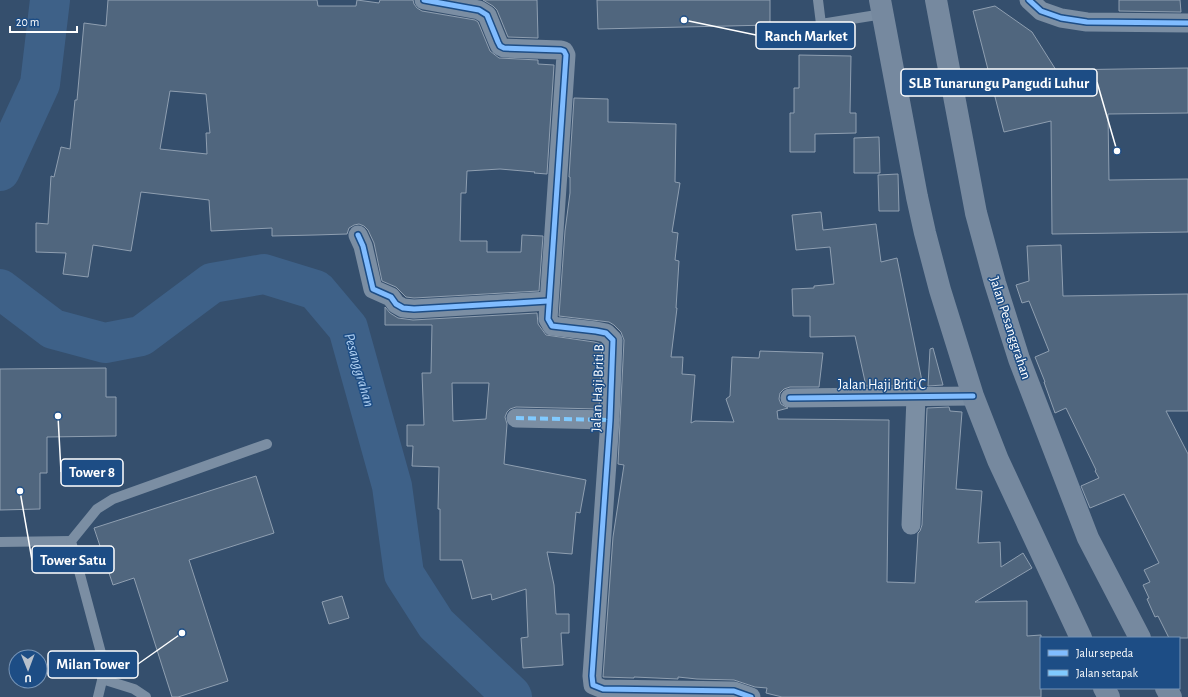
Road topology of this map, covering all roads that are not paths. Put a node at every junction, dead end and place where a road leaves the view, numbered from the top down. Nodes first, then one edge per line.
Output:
1 (424, 0) edge
2 (818, 0) edge
3 (936, 0) edge
4 (1030, 0) edge
5 (882, 7) edge
6 (1188, 23) edge
7 (358, 235) dead end
8 (548, 301) junction
9 (973, 396) junction
10 (916, 397) junction
11 (790, 398) dead end
12 (516, 418) dead end
13 (610, 420) junction
14 (267, 444) dead end
15 (911, 525) dead end
16 (71, 541) junction
17 (0, 542) edge
18 (1081, 637) edge
19 (1139, 637) edge
20 (102, 679) junction
21 (706, 694) edge
22 (98, 697) edge
23 (146, 697) edge
24 (751, 697) edge

1 - 8 street, Jalan Haji Briti B
2 - 5 lane
3 - 19 main road, Jalan Pesanggrahan
4 - 6 street
5 - 9 main road
7 - 8 street
8 - 13 street, Jalan Haji Briti B
9 - 10 street, Jalan Haji Briti C
9 - 18 main road
10 - 11 street, Jalan Haji Briti C
10 - 15 street
12 - 13 street
13 - 21 street, Jalan Haji Briti B
14 - 16 lane
16 - 17 lane
16 - 20 lane
20 - 22 lane
20 - 23 lane
21 - 24 street, Jalan Haji Briti B

